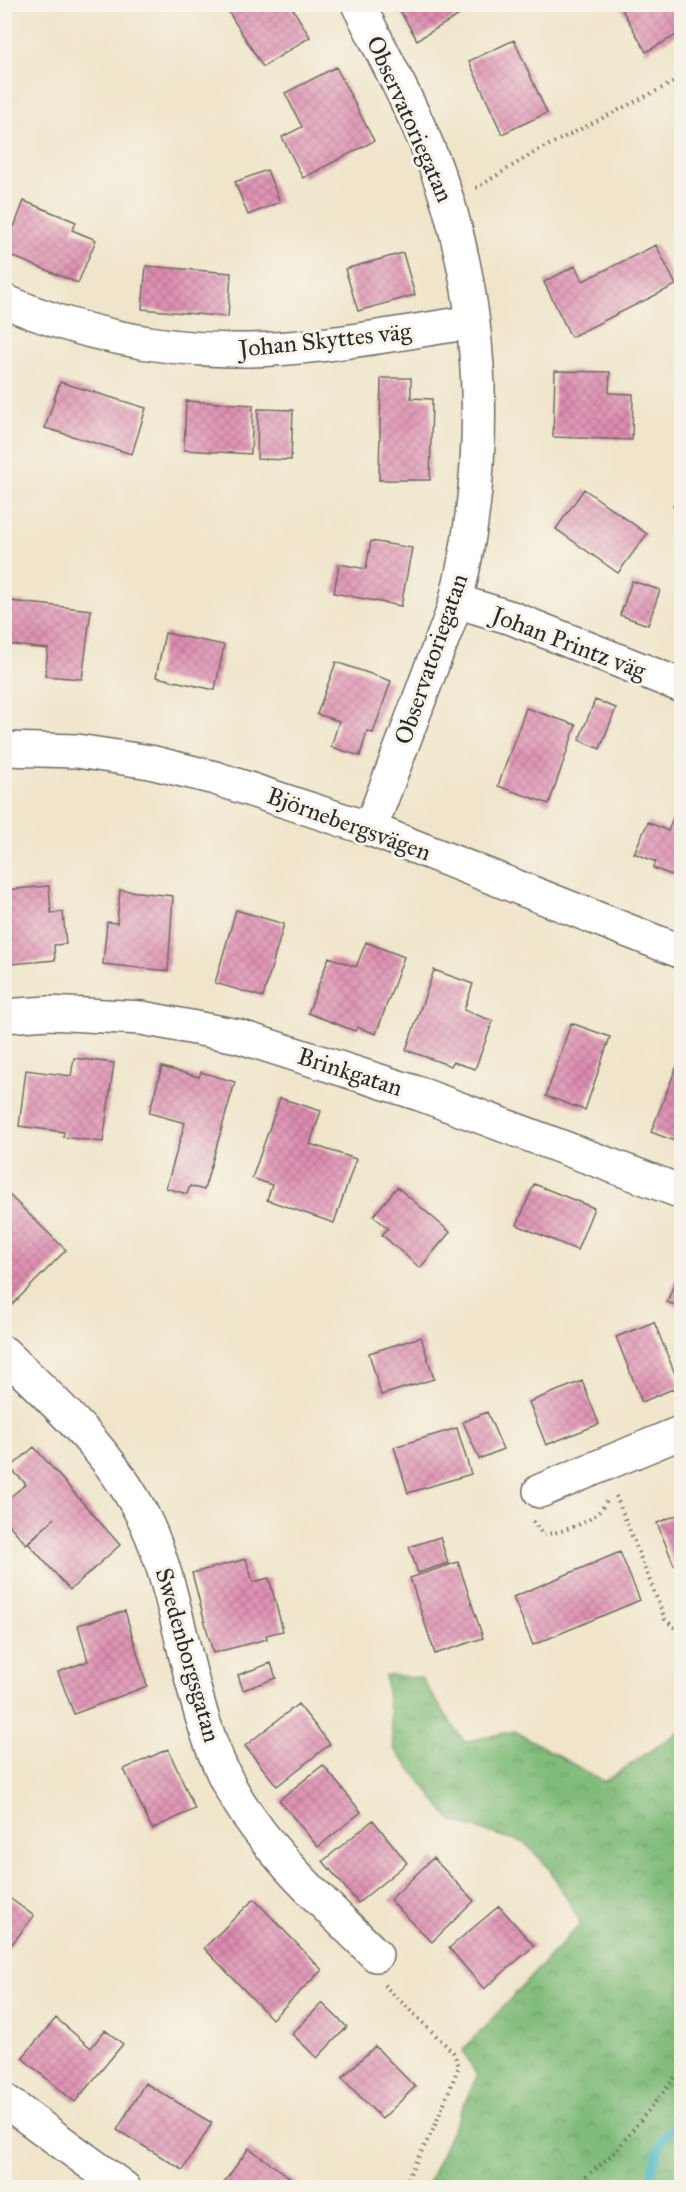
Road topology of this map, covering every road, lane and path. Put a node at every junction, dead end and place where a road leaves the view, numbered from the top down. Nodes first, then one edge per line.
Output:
1 (358, 4) edge
2 (681, 78) edge
3 (449, 205) junction
4 (4, 301) edge
5 (472, 322) junction
6 (456, 601) junction
7 (681, 686) edge
8 (4, 749) edge
9 (370, 829) junction
10 (681, 952) edge
11 (4, 1016) edge
12 (681, 1192) edge
13 (4, 1353) edge
14 (681, 1432) edge
15 (612, 1486) dead end
16 (540, 1491) dead end
17 (681, 1631) edge
18 (376, 1955) joint
19 (681, 2069) edge
20 (4, 2100) edge
21 (124, 2187) edge
22 (402, 2187) edge
23 (572, 2187) edge

1 - 3 street, Observatoriegatan
2 - 3 path
3 - 5 street, Observatoriegatan
4 - 5 street, Johan Skyttes väg
5 - 6 street, Observatoriegatan
6 - 7 street, Johan Printz väg
6 - 9 street, Observatoriegatan
8 - 9 street, Björnebergsvägen
9 - 10 street, Björnebergsvägen
11 - 12 street, Brinkgatan
13 - 18 street, Swedenborgsgatan
14 - 16 street
15 - 17 path
18 - 22 path
19 - 23 path
20 - 21 street

